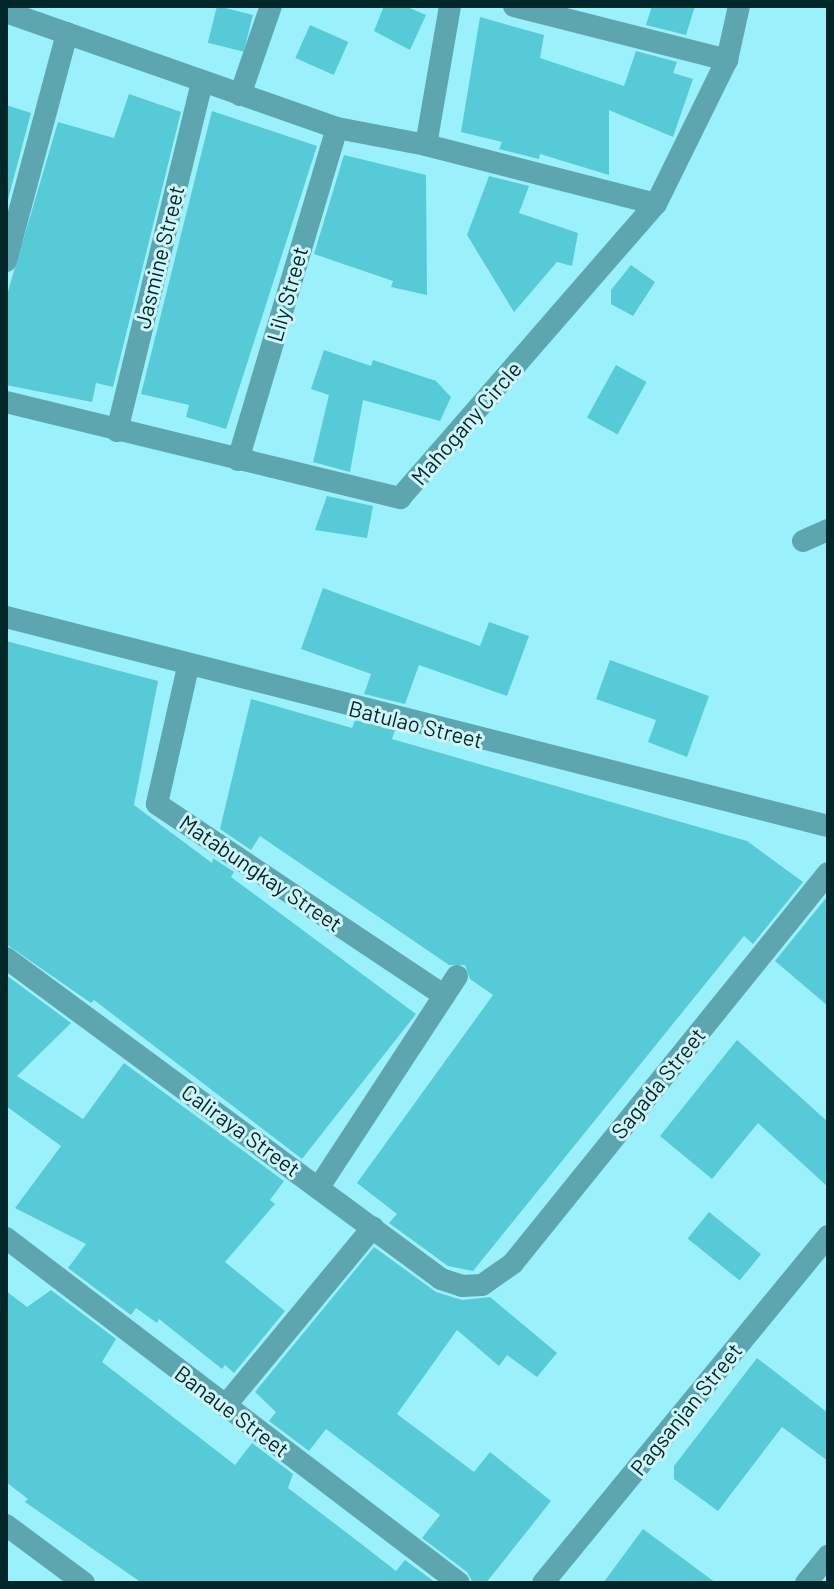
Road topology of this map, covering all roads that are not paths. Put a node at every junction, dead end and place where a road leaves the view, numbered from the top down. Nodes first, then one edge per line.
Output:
1 (271, 6) edge
2 (450, 6) edge
3 (514, 6) edge
4 (739, 6) edge
5 (6, 12) edge
6 (67, 33) junction
7 (727, 60) junction
8 (202, 83) junction
9 (240, 95) junction
10 (337, 128) junction
11 (426, 145) junction
12 (656, 204) junction
13 (6, 261) edge
14 (6, 402) edge
15 (117, 431) junction
16 (238, 460) junction
17 (828, 530) edge
18 (803, 541) dead end
19 (6, 617) edge
20 (188, 667) junction
21 (828, 826) edge
22 (828, 873) edge
23 (6, 958) edge
24 (457, 976) dead end
25 (442, 994) junction
26 (319, 1187) junction
27 (373, 1227) junction
28 (828, 1236) edge
29 (6, 1238) edge
30 (482, 1285) joint
31 (225, 1406) junction
32 (6, 1525) edge
33 (828, 1556) edge
34 (84, 1583) edge
35 (459, 1583) edge
36 (543, 1583) edge
37 (806, 1583) edge

1 - 9 street
2 - 11 street
3 - 7 street
4 - 7 street, Mahogany Circle
5 - 6 street
6 - 8 street
6 - 13 street
7 - 12 street, Mahogany Circle
8 - 9 street
8 - 15 street, Jasmine Street
9 - 10 street
10 - 11 street
10 - 16 street, Lily Street
11 - 12 street
12 - 16 street, Mahogany Circle
14 - 15 street, Mahogany Circle
15 - 16 street, Mahogany Circle
17 - 18 street
19 - 20 street, Batulao Street
20 - 21 street, Batulao Street
20 - 25 street, Matabungkay Street
22 - 30 street, Sagada Street
23 - 26 street, Caliraya Street
24 - 25 street
25 - 26 street
26 - 27 street, Caliraya Street
27 - 30 street, Caliraya Street
27 - 31 street
28 - 36 street, Pagsanjan Street
29 - 31 street, Banaue Street
31 - 35 street, Banaue Street
32 - 34 street
33 - 37 street

